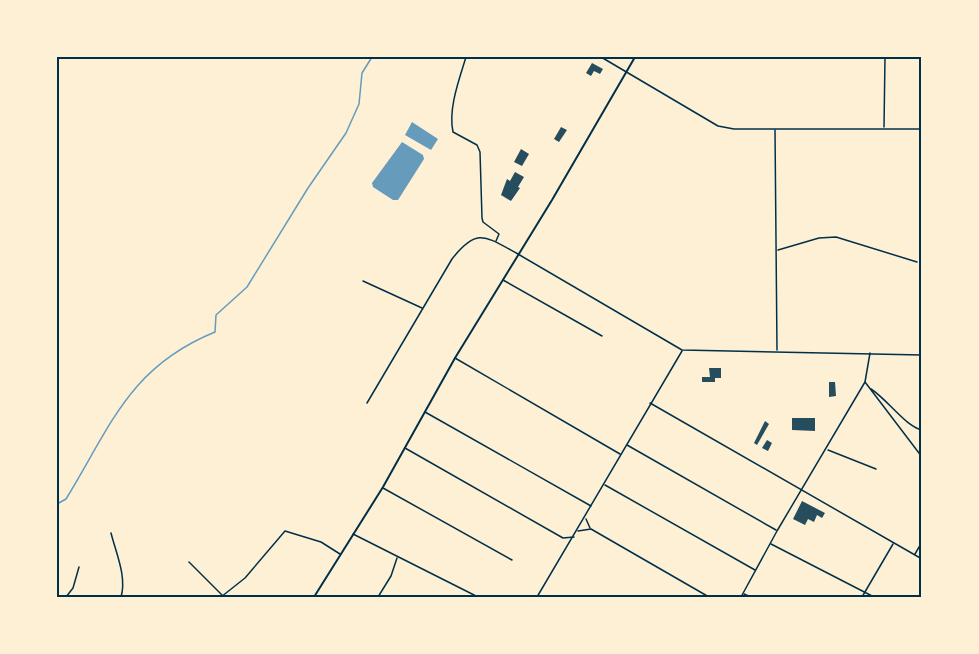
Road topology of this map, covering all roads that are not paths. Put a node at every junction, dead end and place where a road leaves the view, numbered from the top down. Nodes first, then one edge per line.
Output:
1 (466, 57) edge
2 (601, 57) edge
3 (636, 57) edge
4 (885, 57) edge
5 (627, 72) junction
6 (884, 128) junction
7 (775, 129) junction
8 (922, 129) edge
9 (496, 242) junction
10 (778, 250) junction
11 (518, 254) junction
12 (917, 262) dead end
13 (502, 279) junction
14 (363, 281) dead end
15 (423, 308) junction
16 (602, 336) dead end
17 (682, 350) junction
18 (777, 351) junction
19 (870, 352) junction
20 (922, 355) edge
21 (455, 358) junction
22 (865, 382) junction
23 (870, 388) junction
24 (367, 403) dead end
25 (650, 403) junction
26 (425, 412) junction
27 (922, 430) edge
28 (627, 444) junction
29 (404, 448) junction
30 (827, 449) junction
31 (621, 455) junction
32 (922, 457) edge
33 (876, 469) dead end
34 (604, 485) junction
35 (382, 487) junction
36 (801, 490) junction
37 (592, 507) junction
38 (586, 517) junction
39 (591, 529) junction
40 (777, 531) junction
41 (577, 532) junction
42 (111, 533) dead end
43 (353, 534) junction
44 (574, 536) junction
45 (563, 538) junction
46 (922, 542) edge
47 (770, 543) junction
48 (893, 543) junction
49 (567, 548) junction
50 (341, 555) junction
51 (914, 555) junction
52 (397, 557) junction
53 (922, 559) edge
54 (512, 560) dead end
55 (189, 562) dead end
56 (79, 567) dead end
57 (755, 571) junction
58 (864, 592) junction
59 (744, 593) junction
60 (222, 596) edge
61 (473, 596) edge
62 (66, 597) edge
63 (121, 597) edge
64 (314, 597) edge
65 (378, 597) edge
66 (478, 597) edge
67 (537, 597) edge
68 (709, 597) edge
69 (741, 597) edge
70 (751, 597) edge
71 (862, 597) edge
72 (874, 597) edge

1 - 9 street
2 - 5 street
3 - 5 main road
4 - 6 street
5 - 7 street
5 - 11 main road
6 - 7 street
6 - 8 street
7 - 10 street
9 - 11 street
9 - 15 street
10 - 12 street
10 - 18 street
11 - 13 main road
11 - 17 street
13 - 16 street
13 - 21 main road
14 - 15 street
15 - 24 street
17 - 18 street
17 - 25 street
18 - 19 street
19 - 20 street
19 - 22 street
21 - 26 main road
21 - 31 street
22 - 23 street
22 - 30 street
23 - 27 street
23 - 32 street
25 - 28 street
25 - 36 street
26 - 29 main road
26 - 37 street
28 - 31 street
28 - 40 street
29 - 35 main road
29 - 45 street
30 - 33 street
30 - 36 street
31 - 34 street
34 - 37 street
34 - 57 street
35 - 43 main road
35 - 54 street
36 - 40 street
36 - 48 street
37 - 38 street
38 - 39 street
38 - 41 street
39 - 41 street
39 - 68 street
40 - 47 street
41 - 44 street
42 - 63 street
43 - 50 main road
43 - 52 street
44 - 45 street
44 - 49 street
45 - 49 street
46 - 51 street
47 - 57 street
47 - 58 street
48 - 51 street
48 - 58 street
49 - 67 street
50 - 60 street
50 - 64 main road
51 - 53 street
52 - 61 street
52 - 65 street
55 - 60 street
56 - 62 street
57 - 59 street
58 - 71 street
58 - 72 street
59 - 69 street
59 - 70 street
61 - 66 street

